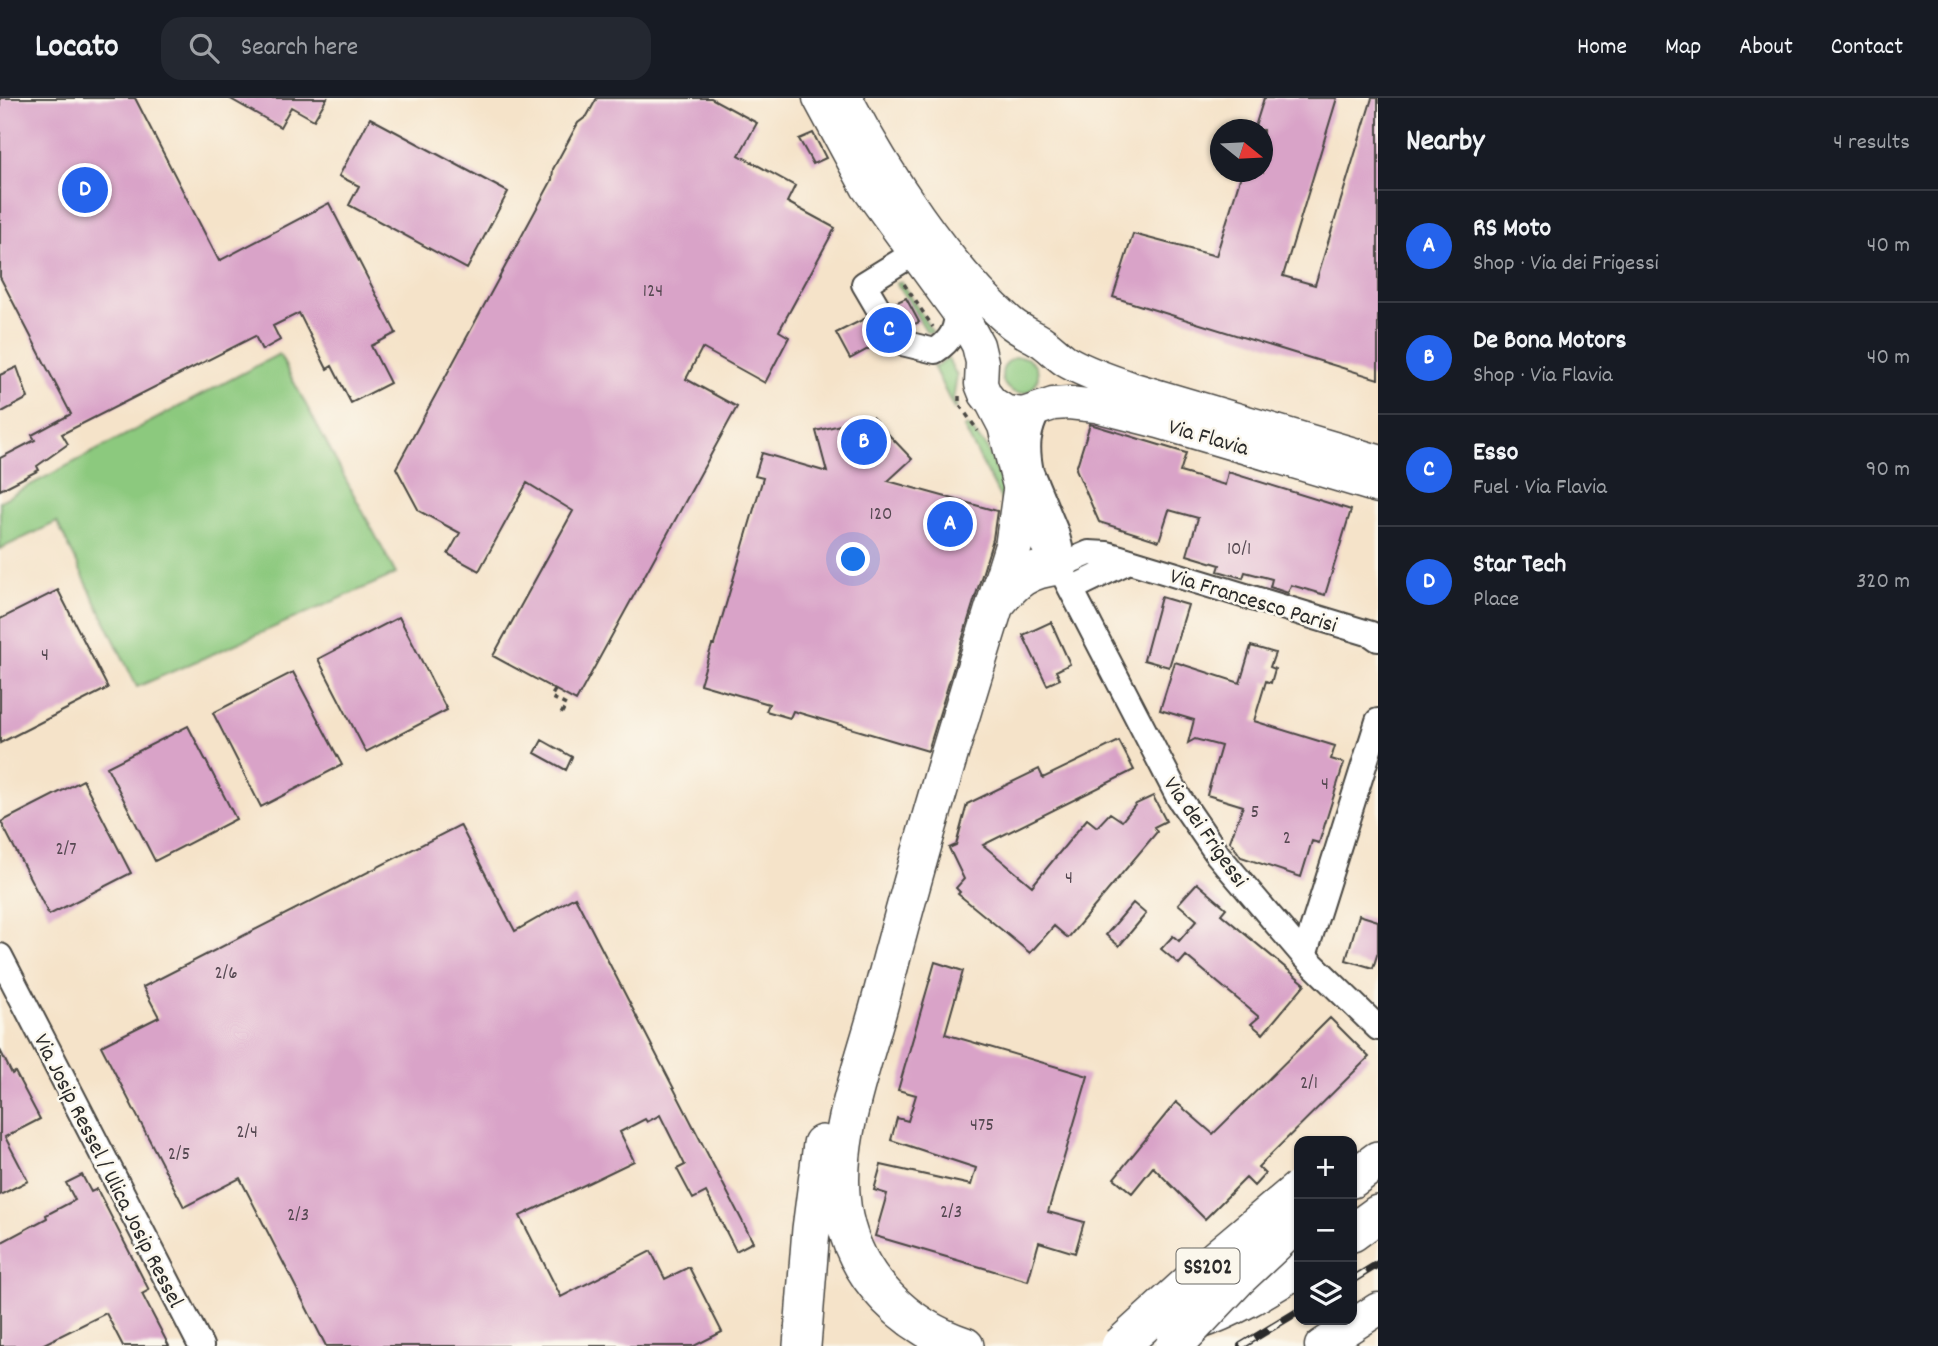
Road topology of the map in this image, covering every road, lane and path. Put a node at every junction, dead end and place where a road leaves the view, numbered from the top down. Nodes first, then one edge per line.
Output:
1 (819, 98) edge
2 (846, 98) edge
3 (914, 253) junction
4 (905, 286) dead end
5 (946, 320) junction
6 (1041, 344) junction
7 (982, 362) junction
8 (959, 404) dead end
9 (1039, 409) junction
10 (982, 413) junction
11 (1378, 461) edge
12 (1378, 487) edge
13 (1021, 494) junction
14 (1065, 578) junction
15 (995, 606) junction
16 (1378, 639) edge
17 (555, 690) dead end
18 (559, 716) dead end
19 (1378, 721) edge
20 (0, 956) edge
21 (1304, 956) junction
22 (1378, 1028) edge
23 (856, 1055) junction
24 (1378, 1132) edge
25 (1357, 1147) edge
26 (1378, 1160) edge
27 (1357, 1175) edge
28 (1294, 1193) edge
29 (1378, 1214) edge
30 (1294, 1226) edge
31 (1357, 1229) edge
32 (1294, 1271) edge
33 (1378, 1309) edge
34 (201, 1346) edge
35 (802, 1346) edge
36 (965, 1346) edge
37 (1113, 1346) edge
38 (1120, 1346) edge
39 (1174, 1346) edge
40 (1321, 1346) edge

1 - 3 main road
2 - 6 main road, Via Flavia
3 - 5 main road
3 - 5 street
4 - 5 path
5 - 7 main road
6 - 7 main road
6 - 9 main road
6 - 11 main road, Via Flavia
7 - 10 main road
8 - 10 path
9 - 10 main road, Via Flavia
9 - 12 main road, Via Flavia
9 - 14 street, Via dei Frigessi
10 - 13 main road
13 - 14 street, Via dei Frigessi
13 - 15 highway
14 - 15 highway
14 - 16 street, Via Francesco Parisi
14 - 21 street, Via dei Frigessi
15 - 23 highway
17 - 18 path
19 - 21 street
20 - 34 street, Via Josip Ressel / Ulica Josip Ressel
21 - 22 street, Via dei Frigessi
23 - 35 highway
23 - 36 highway
24 - 25 highway
26 - 27 highway
28 - 38 highway, SS202, bridge
29 - 31 highway
30 - 39 highway, SS202, bridge
32 - 37 highway, bridge
33 - 40 main road

